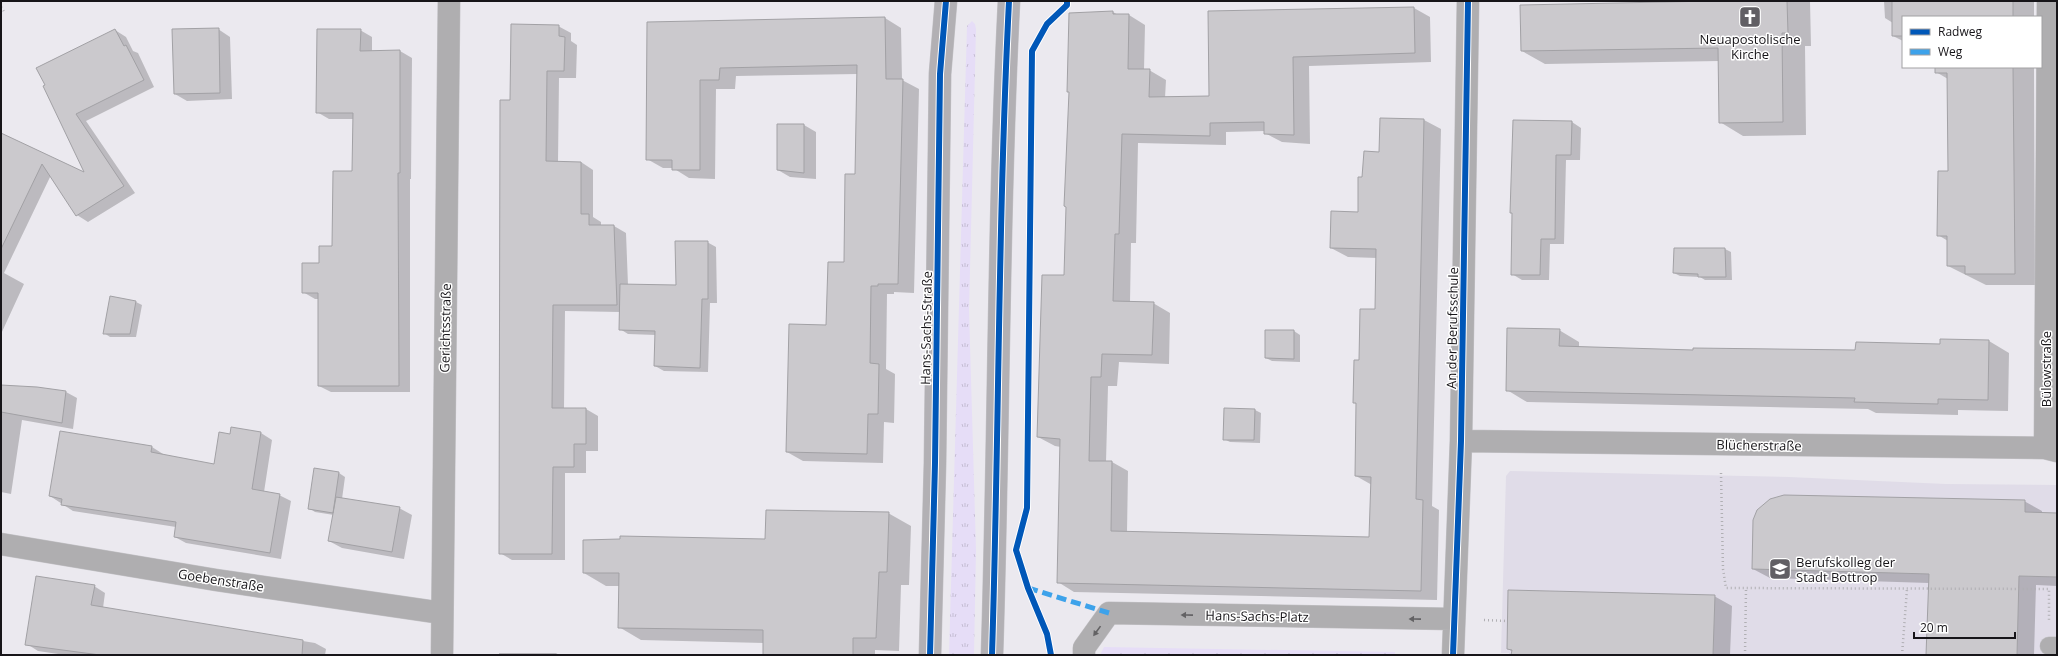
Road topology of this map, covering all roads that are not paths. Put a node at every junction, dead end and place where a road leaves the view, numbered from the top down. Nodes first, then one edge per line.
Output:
1 (449, 1) edge
2 (946, 1) edge
3 (1009, 1) edge
4 (1468, 1) edge
5 (2048, 1) edge
6 (1461, 441) junction
7 (2051, 450) edge
8 (1, 544) edge
9 (442, 613) junction
10 (1454, 619) junction
11 (442, 655) edge
12 (930, 655) edge
13 (992, 655) edge
14 (1084, 655) edge
15 (1453, 655) edge

1 - 9 street, Gerichtsstraße
2 - 12 main road, Hans-Sachs-Straße
3 - 13 main road
4 - 6 street, An der Berufsschule
5 - 7 street, Bülowstraße
6 - 7 street, Blücherstraße
6 - 10 street, An der Berufsschule
8 - 9 street, Goebenstraße
9 - 11 street, Gerichtsstraße
10 -> 14 street, Hans-Sachs-Platz
10 - 15 street, An der Berufsschule

